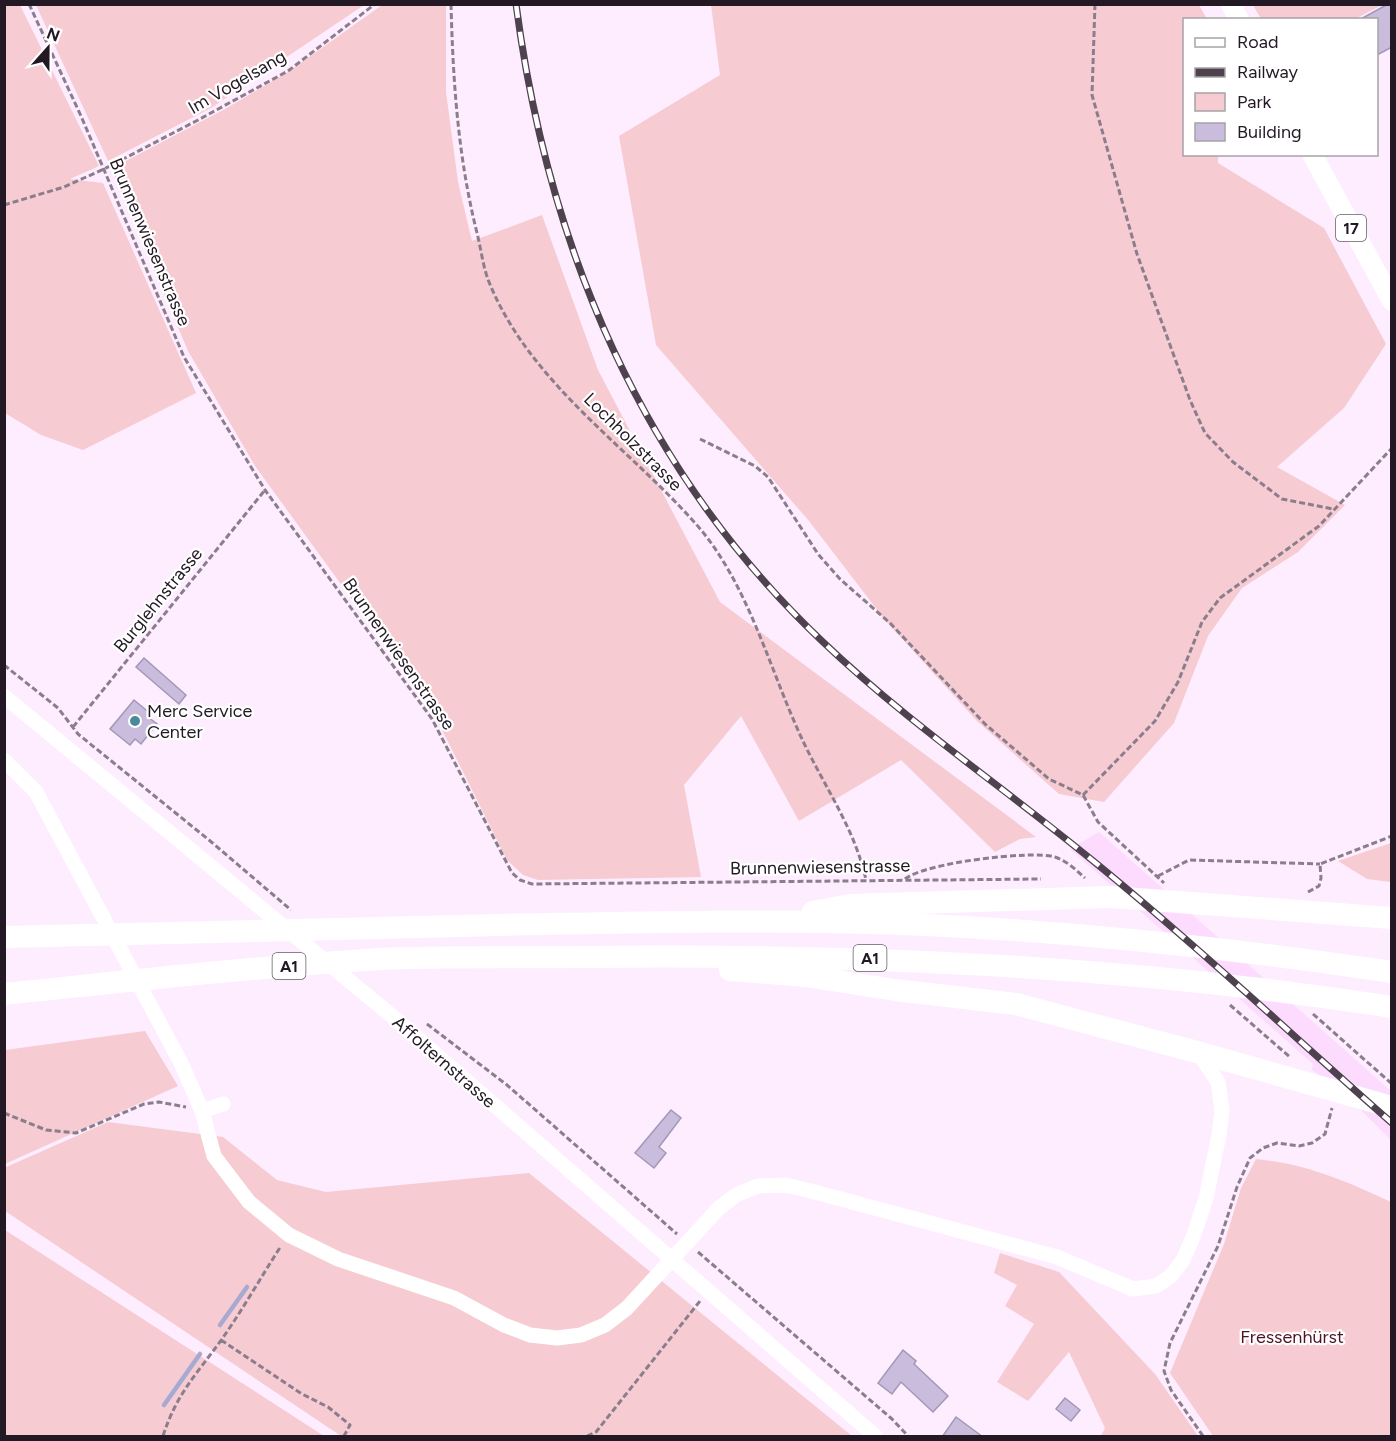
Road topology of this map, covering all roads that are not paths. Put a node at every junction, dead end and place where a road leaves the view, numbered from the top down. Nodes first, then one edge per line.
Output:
1 (1231, 4) edge
2 (1238, 18) edge
3 (1313, 156) edge
4 (1392, 301) edge
5 (4, 696) edge
6 (4, 760) edge
7 (1392, 918) edge
8 (753, 921) junction
9 (4, 937) edge
10 (574, 957) junction
11 (1392, 972) edge
12 (4, 994) edge
13 (1392, 1007) edge
14 (1197, 1052) junction
15 (223, 1104) dead end
16 (1392, 1107) edge
17 (202, 1111) junction
18 (673, 1260) junction
19 (875, 1437) edge

1 - 2 main road
3 - 4 main road, 17
5 - 18 street, Affolternstrasse
6 - 17 street
7 - 8 highway
8 - 9 highway, A1
8 - 11 highway, A1
10 - 12 highway, A1
10 - 13 highway, A1
10 - 14 highway
14 - 16 highway
14 - 18 street
15 - 17 street
17 - 18 street
18 - 19 street, Affolternstrasse

